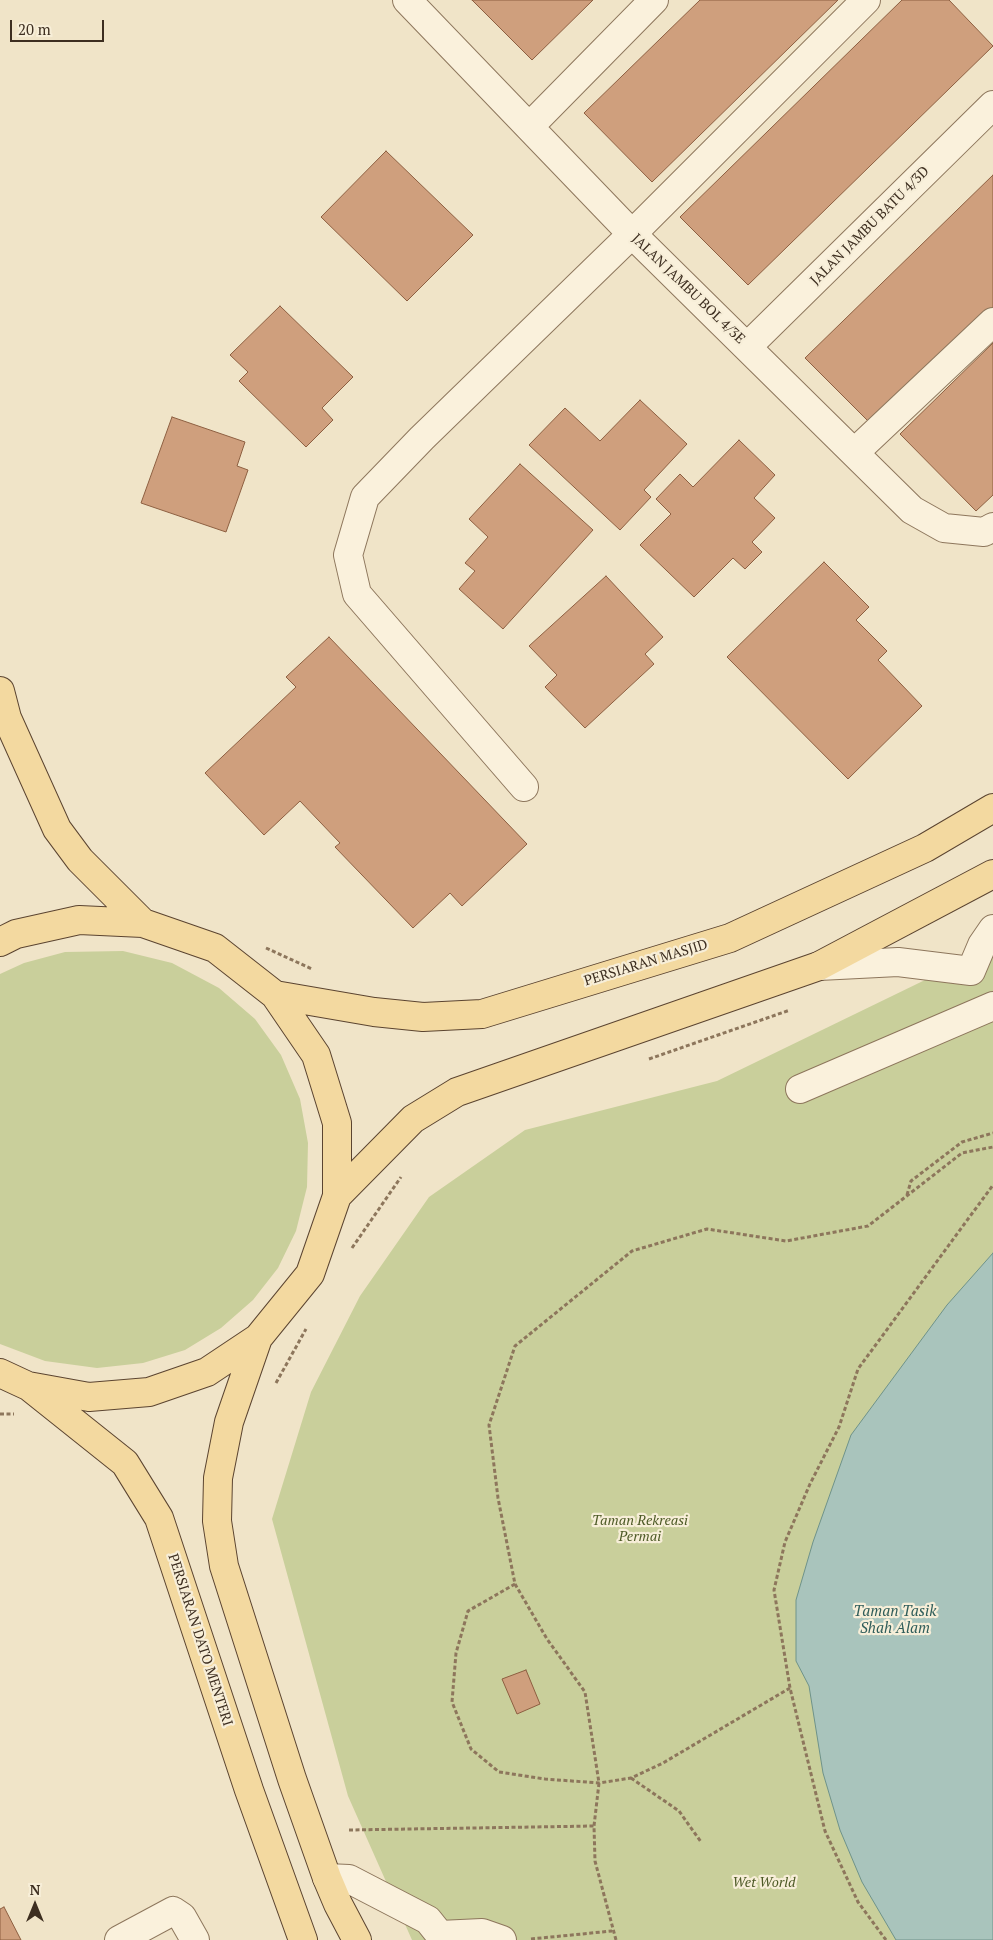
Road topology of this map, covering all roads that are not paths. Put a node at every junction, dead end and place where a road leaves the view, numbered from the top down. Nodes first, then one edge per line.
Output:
1 (654, 0) edge
2 (866, 0) edge
3 (413, 2) edge
4 (993, 105) edge
5 (529, 127) junction
6 (632, 234) junction
7 (993, 322) edge
8 (747, 347) junction
9 (854, 453) junction
10 (993, 527) edge
11 (0, 691) edge
12 (524, 787) dead end
13 (993, 808) edge
14 (993, 874) edge
15 (143, 923) junction
16 (993, 928) edge
17 (0, 942) edge
18 (819, 966) junction
19 (971, 971) junction
20 (275, 995) junction
21 (992, 1006) edge
22 (800, 1089) dead end
23 (337, 1196) junction
24 (258, 1338) junction
25 (0, 1373) edge
26 (28, 1386) junction
27 (338, 1878) junction
28 (442, 1938) edge
29 (119, 1940) edge
30 (194, 1940) edge
31 (303, 1940) edge
32 (357, 1940) edge
33 (515, 1940) edge

1 - 5 street
2 - 6 street
3 - 5 street, JALAN JAMBU BOL 4/3E
4 - 8 street, JALAN JAMBU BATU 4/3D
5 - 6 street, JALAN JAMBU BOL 4/3E
6 - 8 street, JALAN JAMBU BOL 4/3E
6 - 12 street
7 - 9 street
8 - 9 street, JALAN JAMBU BOL 4/3E
9 - 10 street, JALAN JAMBU BOL 4/3E
11 - 15 main road
13 - 20 main road, PERSIARAN MASJID
14 - 18 main road
15 - 17 main road
15 - 20 main road
16 - 19 street
18 - 19 street
18 - 23 main road
19 - 21 street
20 - 23 main road
21 - 22 street
23 - 24 main road
24 - 26 main road
24 - 27 main road
25 - 26 main road
26 - 31 main road, PERSIARAN DATO MENTERI
27 - 28 street
27 - 32 main road
28 - 33 street
29 - 30 street

